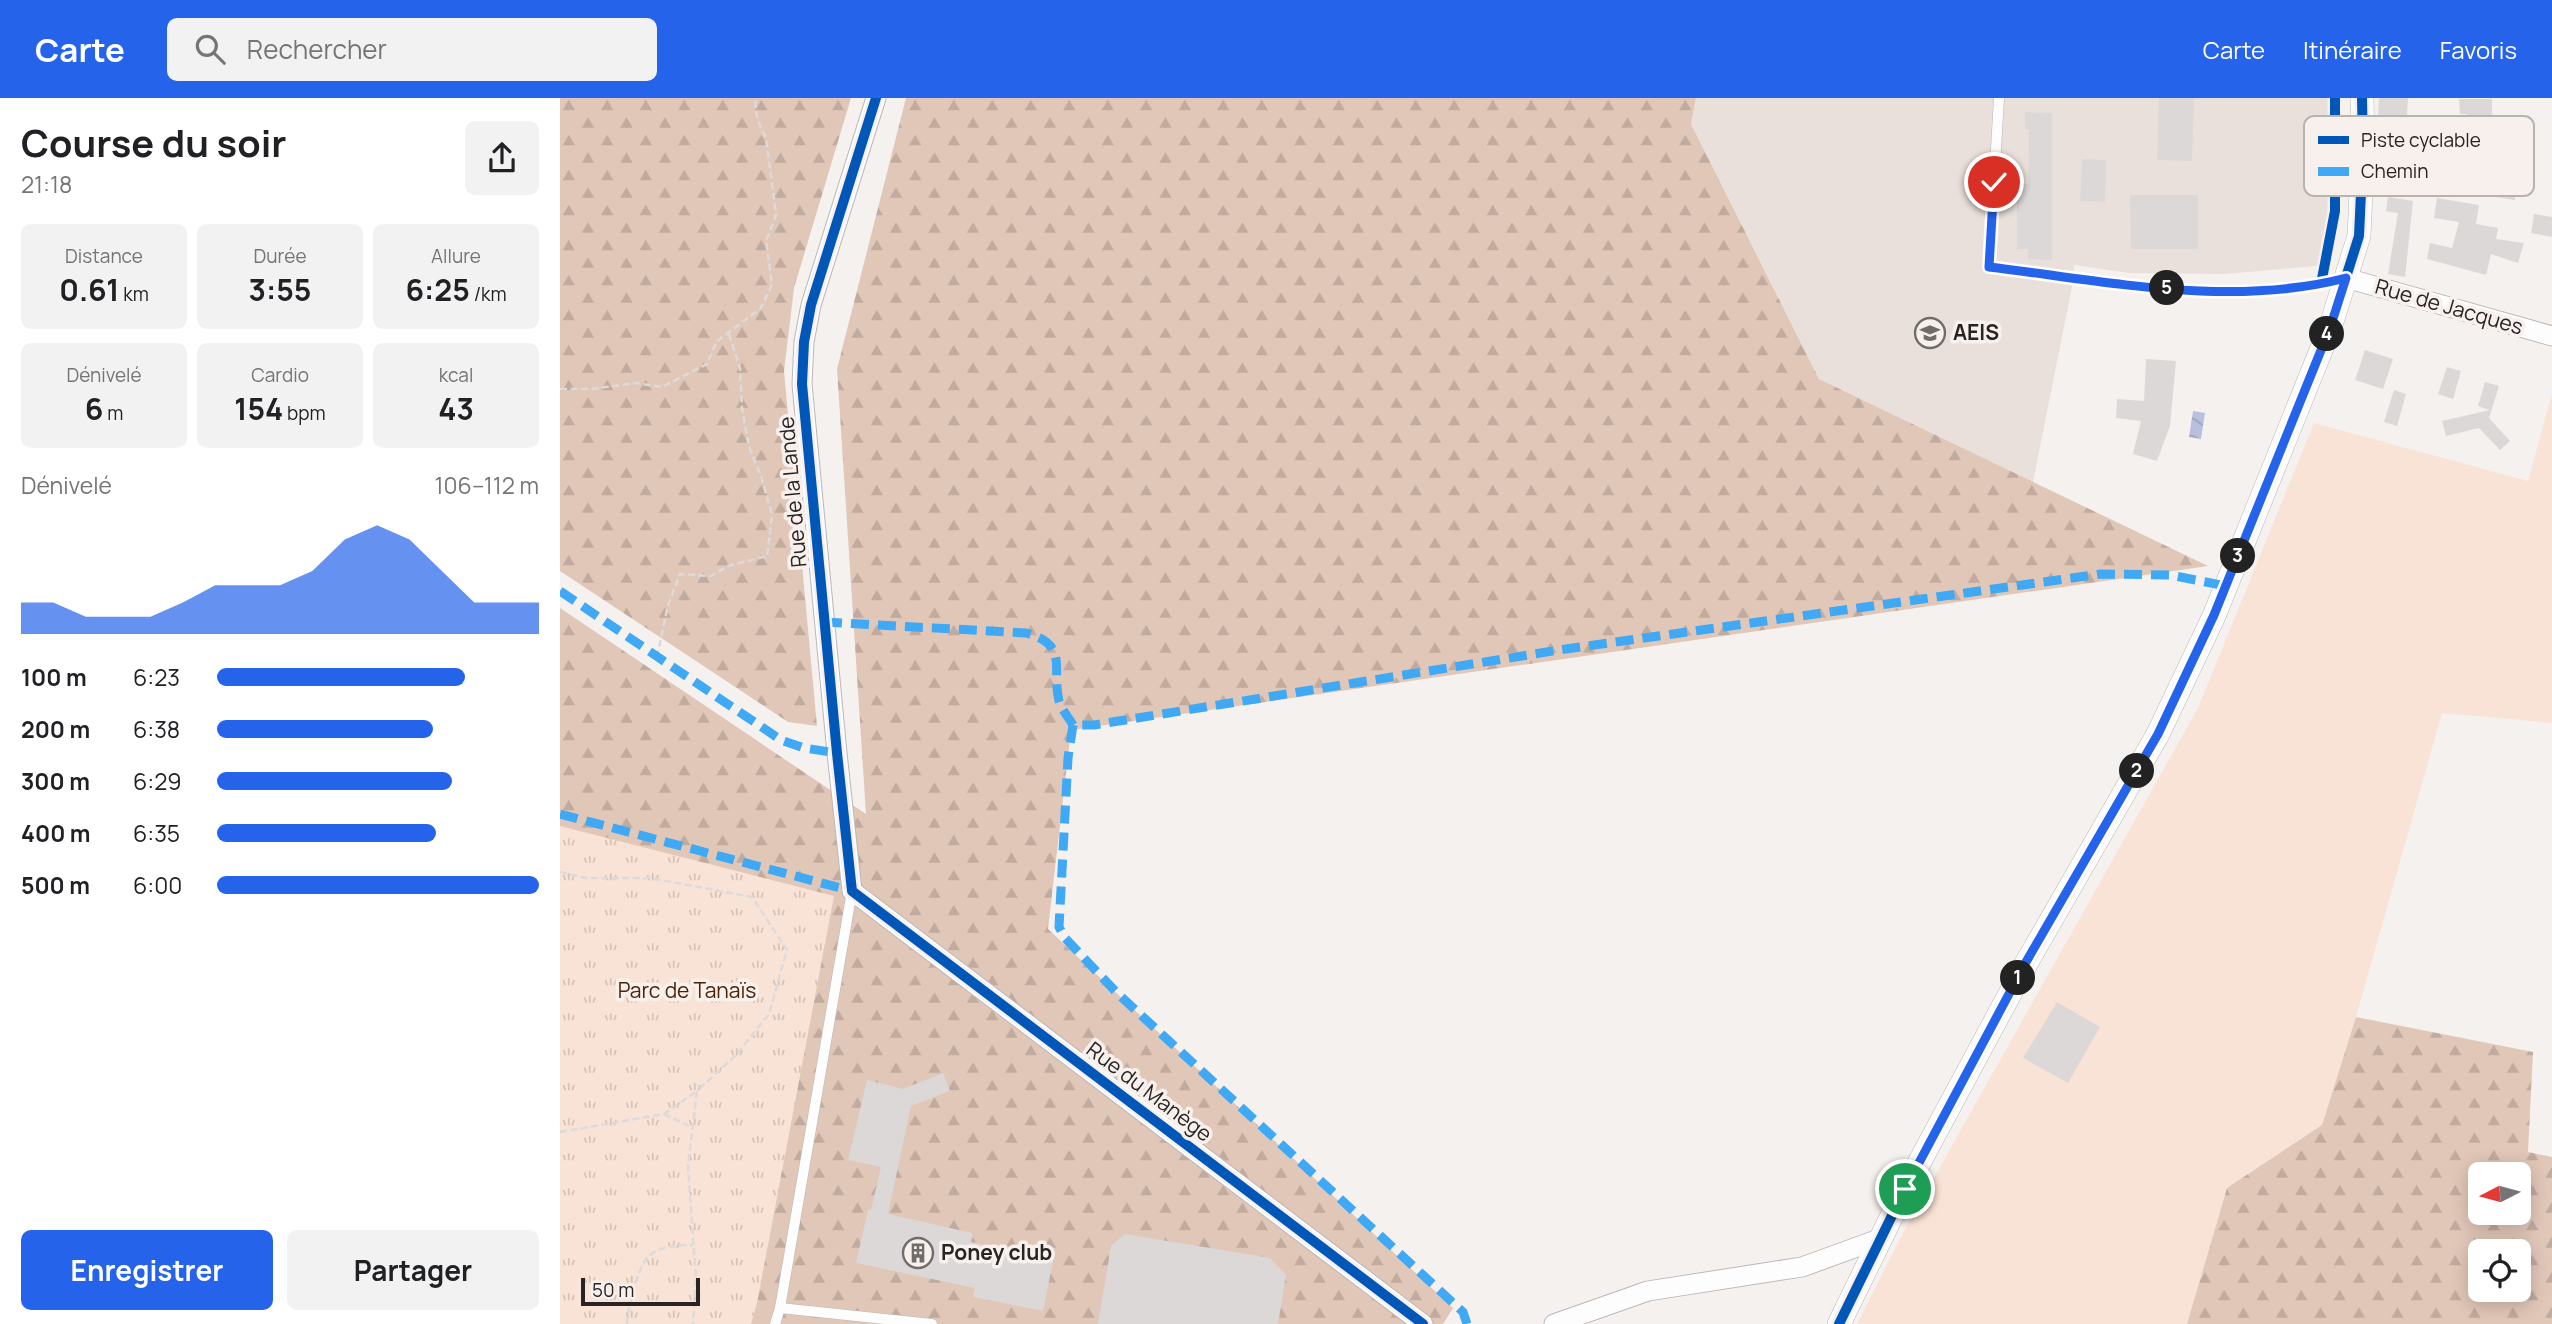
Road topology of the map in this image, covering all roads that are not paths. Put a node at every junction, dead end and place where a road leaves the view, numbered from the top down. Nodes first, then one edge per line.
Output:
1 (876, 98) edge
2 (1999, 98) edge
3 (2362, 98) edge
4 (2362, 116) edge
5 (2361, 196) edge
6 (2346, 278) junction
7 (2552, 336) edge
8 (852, 891) junction
9 (1879, 1239) junction
10 (780, 1308) junction
11 (775, 1324) edge
12 (932, 1324) edge
13 (1423, 1324) edge
14 (1554, 1324) edge
15 (1839, 1324) edge

1 - 8 street, Rue de la Lande
2 - 6 lane
3 - 4 street
5 - 6 street
6 - 7 street, Rue de Jacques
6 - 9 street
8 - 10 lane
8 - 13 street, Rue du Manège
9 - 14 street
9 - 15 street
10 - 11 lane
10 - 12 lane

